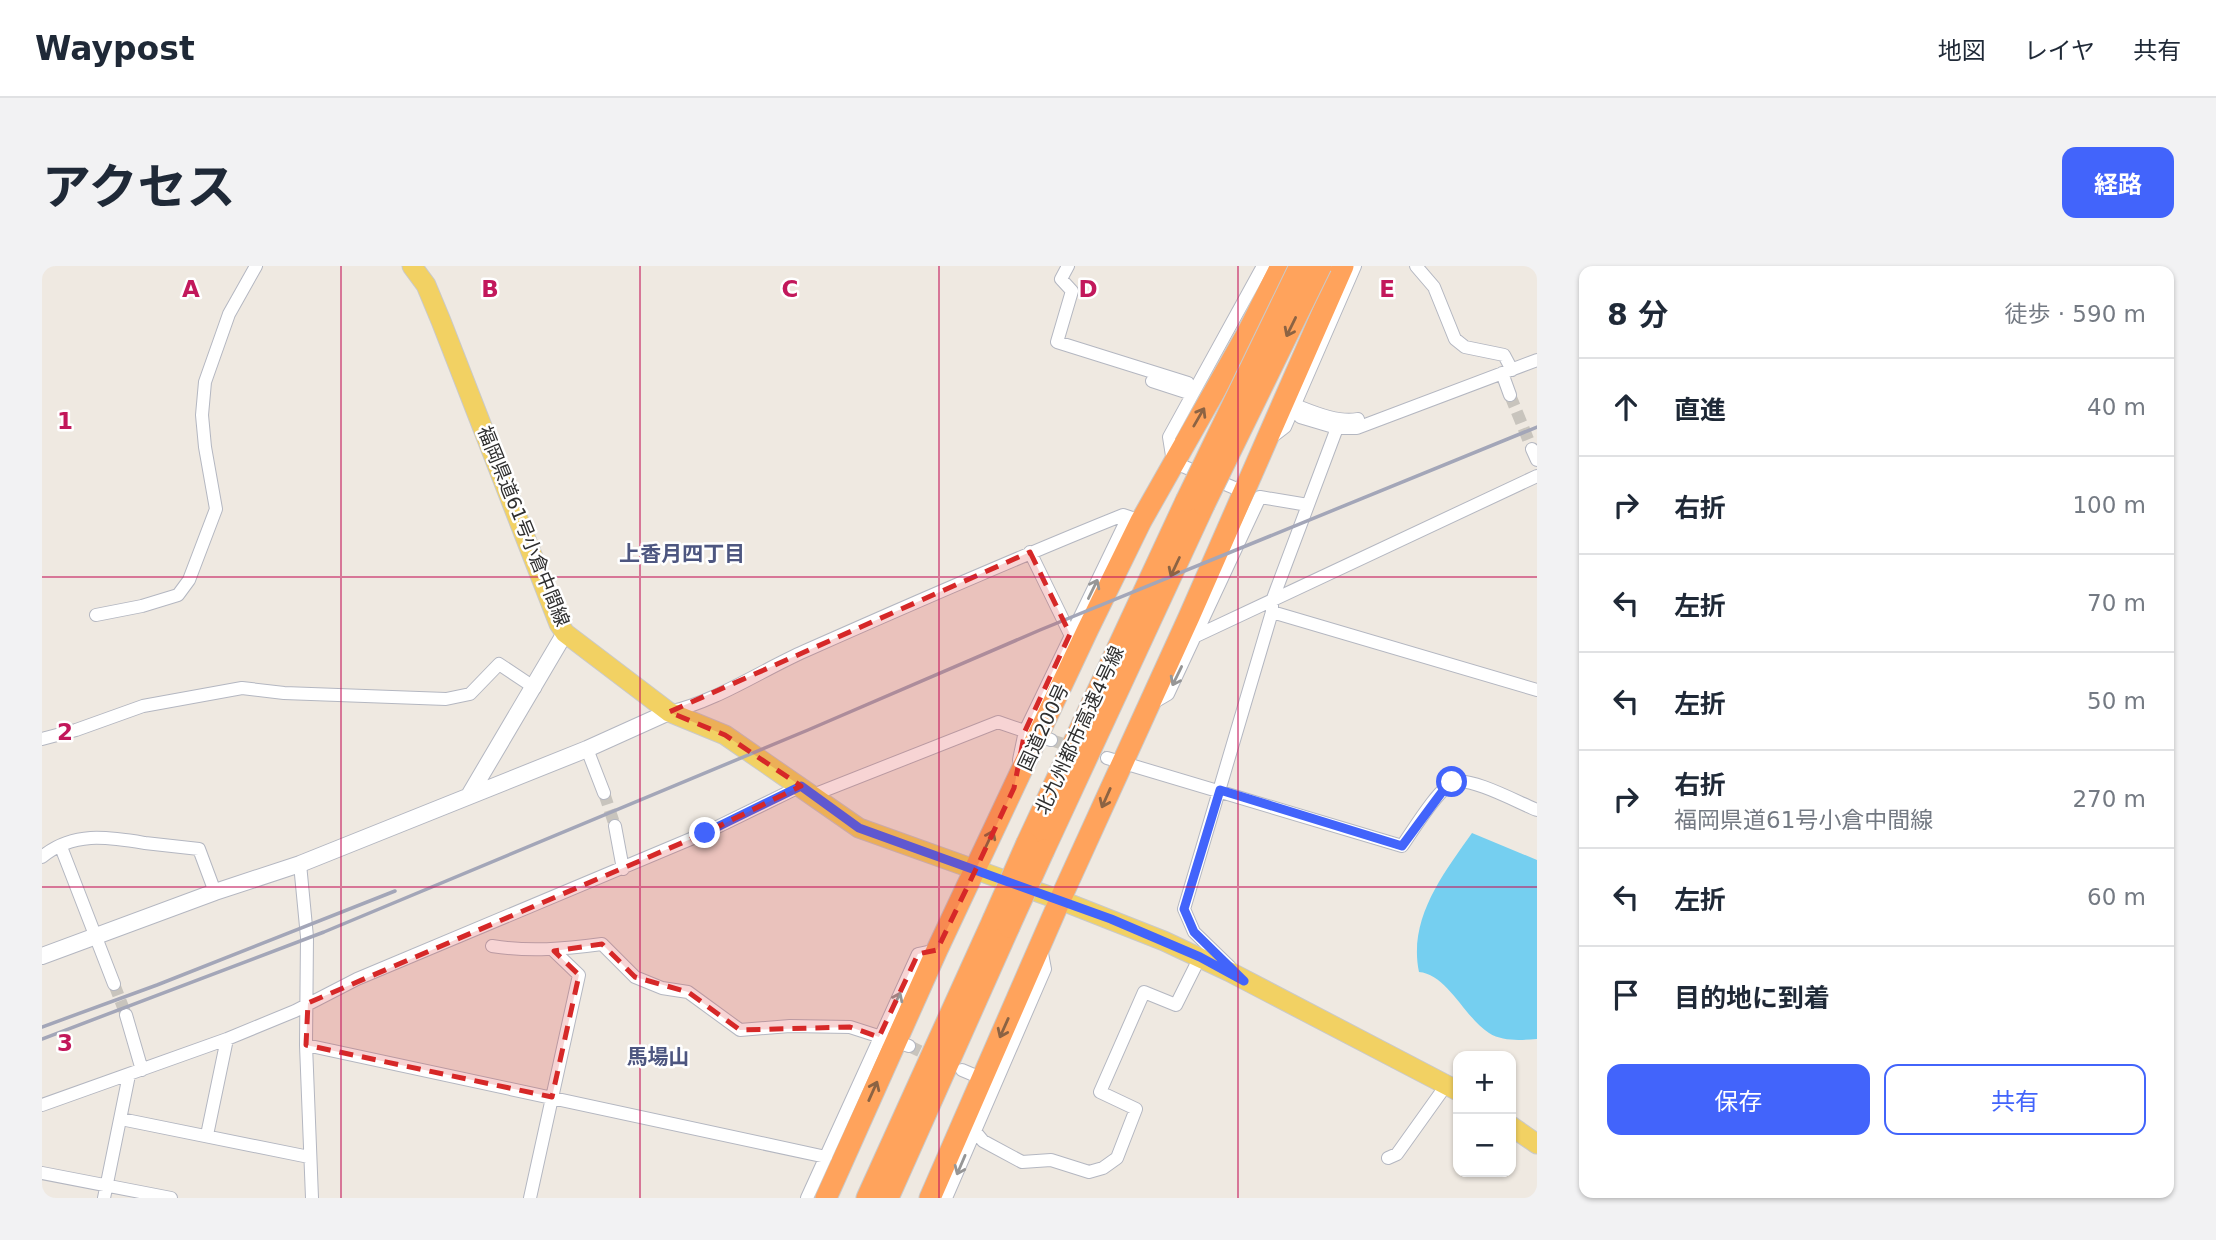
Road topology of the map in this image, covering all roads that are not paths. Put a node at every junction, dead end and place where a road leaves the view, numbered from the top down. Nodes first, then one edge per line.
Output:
1 (256, 266) edge
2 (412, 266) edge
3 (1068, 266) edge
4 (1263, 266) edge
5 (1281, 266) edge
6 (1300, 266) edge
7 (1321, 266) edge
8 (1343, 266) edge
9 (1356, 266) edge
10 (1416, 266) edge
11 (1537, 360) edge
12 (1507, 371) junction
13 (1193, 386) junction
14 (1510, 394) tunnel mouth
15 (1294, 405) junction
16 (1407, 409) junction
17 (1300, 417) dead end
18 (1337, 428) junction
19 (1264, 443) junction
20 (1173, 462) junction
21 (1537, 476) edge
22 (1252, 495) junction
23 (1195, 503) junction
24 (1308, 505) junction
25 (1135, 519) junction
26 (1030, 552) junction
27 (1272, 606) junction
28 (96, 615) dead end
29 (565, 633) junction
30 (1070, 634) junction
31 (1196, 636) junction
32 (534, 688) junction
33 (1537, 690) edge
34 (1148, 707) junction
35 (669, 712) junction
36 (1038, 736) junction
37 (42, 739) edge
38 (587, 748) junction
39 (1115, 760) junction
40 (1220, 790) junction
41 (807, 791) junction
42 (604, 793) tunnel mouth
43 (470, 794) junction
44 (1537, 810) edge
45 (615, 826) tunnel mouth
46 (61, 847) junction
47 (42, 857) edge
48 (299, 864) junction
49 (623, 869) junction
50 (975, 871) junction
51 (215, 892) junction
52 (1060, 900) junction
53 (1001, 923) junction
54 (95, 938) junction
55 (492, 946) dead end
56 (554, 951) junction
57 (42, 956) edge
58 (1200, 957) junction
59 (1244, 981) junction
60 (114, 984) tunnel mouth
61 (308, 1003) junction
62 (126, 1015) tunnel mouth
63 (227, 1039) junction
64 (895, 1041) junction
65 (306, 1045) junction
66 (142, 1070) junction
67 (129, 1075) junction
68 (937, 1086) junction
69 (1453, 1088) edge
70 (552, 1097) junction
71 (42, 1105) edge
72 (121, 1119) junction
73 (969, 1125) junction
74 (1516, 1129) edge
75 (207, 1135) junction
76 (1537, 1144) edge
77 (309, 1157) junction
78 (826, 1157) junction
79 (1388, 1158) dead end
80 (42, 1173) edge
81 (105, 1192) edge
82 (171, 1198) edge
83 (312, 1198) edge
84 (530, 1198) edge
85 (807, 1198) edge
86 (825, 1198) edge
87 (867, 1198) edge
88 (888, 1198) edge
89 (897, 1198) edge
90 (930, 1198) edge
91 (946, 1198) edge

1 - 28 street
2 - 29 main road, 福岡県道61号小倉中間線
3 - 13 street
4 - 13 street
20 -> 5 highway, 国道200号
6 - 23 highway, 北九州都市高速4号線, bridge
7 -> 23 highway, 北九州都市高速4号線, bridge
8 - 19 highway
9 - 15 street
10 - 12 street
11 - 12 street
12 - 14 street
12 - 16 street
13 - 20 street
15 - 16 street
15 - 19 street
16 - 18 street
17 - 18 street
18 - 24 street
19 - 22 highway
20 - 22 street
20 - 25 highway, 国道200号
21 - 27 street
22 - 24 street
22 - 31 street
22 - 34 highway
23 - 53 highway, 北九州都市高速4号線, bridge
24 - 27 street
25 - 26 street
30 -> 25 street
25 - 36 highway, 国道200号
26 - 30 street
26 - 35 street
27 - 31 street
27 - 33 street
27 - 40 street
29 - 32 street
29 - 35 main road, 福岡県道61号小倉中間線
30 - 36 street
31 -> 34 street
32 - 37 street
32 - 43 street
34 - 39 highway
35 - 38 street
35 - 41 main road, 福岡県道61号小倉中間線
36 - 41 street
50 -> 36 highway, 国道200号
38 - 42 street
38 - 43 street
39 - 40 street
39 -> 52 highway
40 - 44 street
40 - 59 street
41 - 49 street
41 - 50 main road, 福岡県道61号小倉中間線
43 - 48 street
45 - 49 street
46 - 47 street
46 - 51 street
46 - 54 street
48 - 51 street
48 - 61 street
49 - 61 street
50 - 52 main road, 福岡県道61号小倉中間線
64 -> 50 highway, 国道200号
51 - 54 street
52 - 58 main road, 福岡県道61号小倉中間線
52 -> 73 highway
53 - 68 highway, 北九州都市高速4号線
53 - 87 highway, 北九州都市高速4号線
54 - 57 street
54 - 60 street
55 - 56 street
56 - 64 street
56 - 70 street
58 - 59 main road, 福岡県道61号小倉中間線
58 - 73 street
59 - 69 main road, 福岡県道61号小倉中間線
61 - 63 street
61 - 65 street
62 - 66 street
63 - 66 street
63 - 75 street
64 - 78 street
86 -> 64 highway, 国道200号
65 - 70 street
65 - 77 street
66 - 67 street
67 - 71 street
67 - 72 street
68 - 88 highway, 北九州都市高速4号線
68 - 89 highway
69 - 79 street
70 - 78 street
70 - 84 street
72 - 75 street
72 - 81 street
73 - 90 highway
73 -> 91 street
74 - 76 main road
75 - 77 street
77 - 83 street
78 - 85 street
80 - 81 street
81 - 82 street

